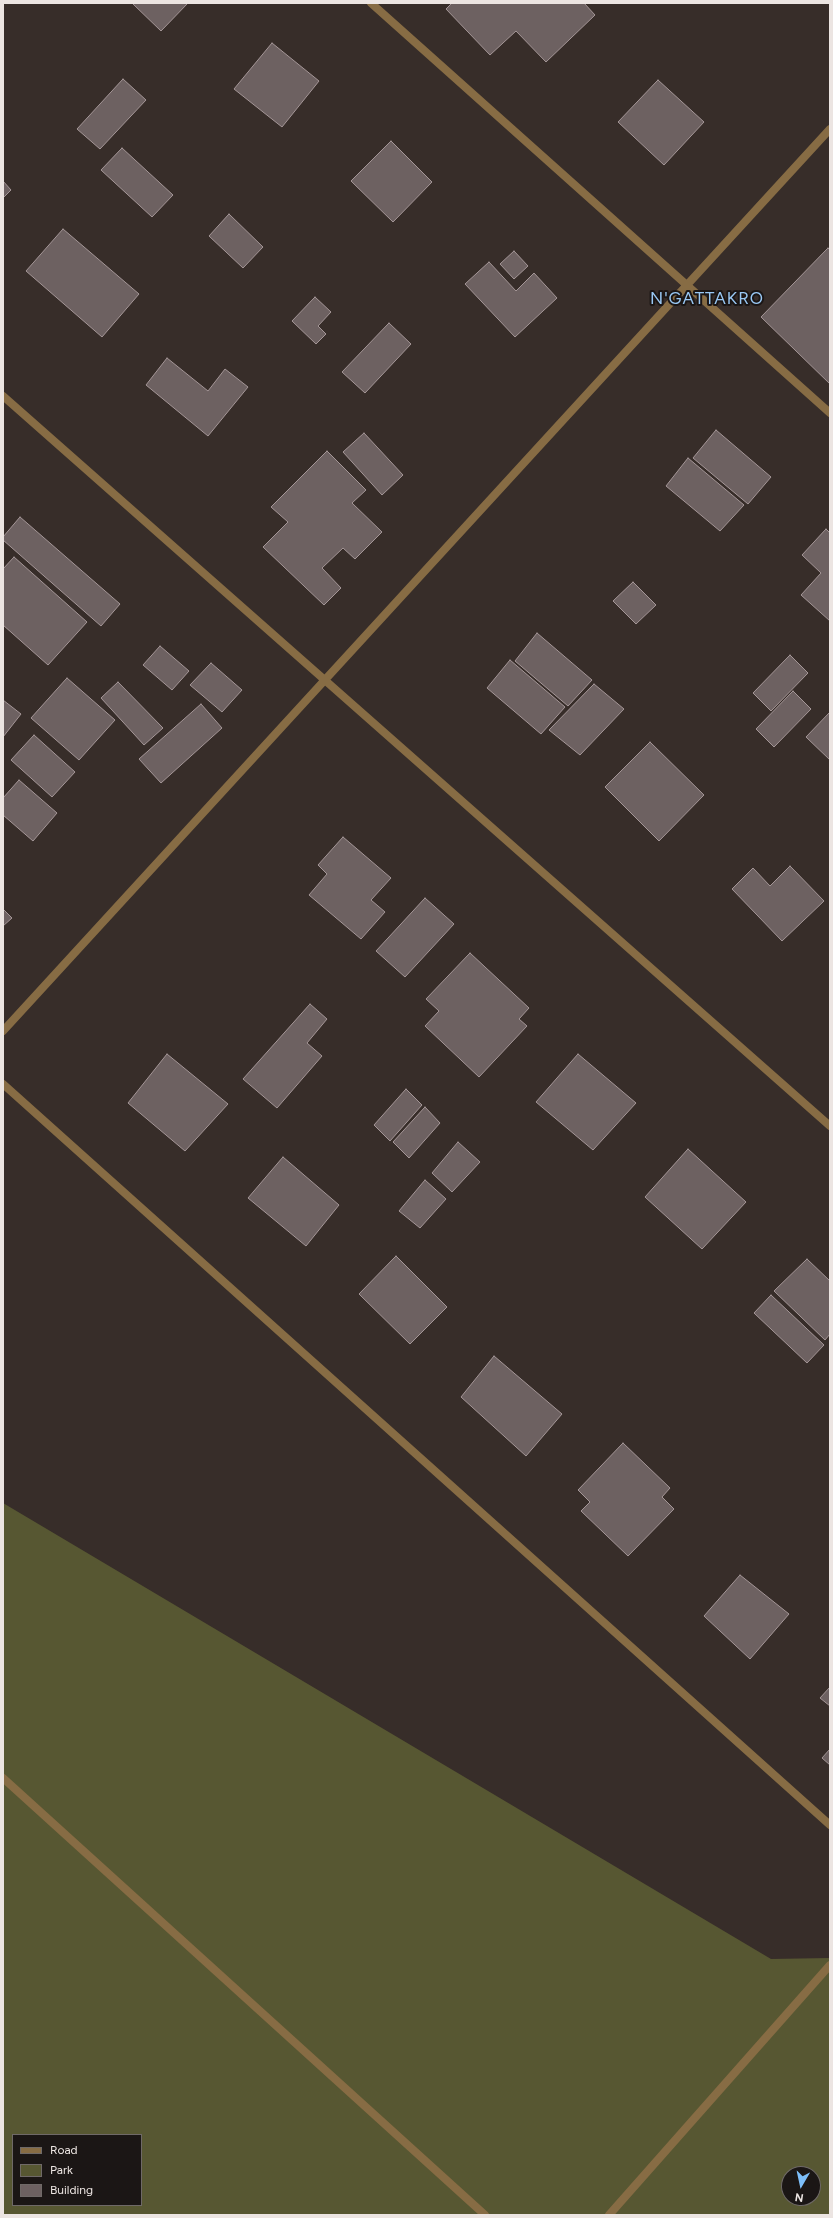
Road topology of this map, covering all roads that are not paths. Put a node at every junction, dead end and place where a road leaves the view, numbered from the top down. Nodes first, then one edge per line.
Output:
1 (371, 3) edge
2 (830, 129) edge
3 (687, 285) junction
4 (3, 396) edge
5 (830, 413) edge
6 (325, 680) junction
7 (3, 1031) edge
8 (3, 1084) edge
9 (830, 1126) edge
10 (3, 1778) edge
11 (830, 1825) edge
12 (830, 1965) edge
13 (486, 2215) edge
14 (609, 2215) edge

1 - 3 street
2 - 3 street
3 - 5 street
3 - 6 street
4 - 6 street
6 - 7 street
6 - 9 street
8 - 11 street
10 - 13 street
12 - 14 street

